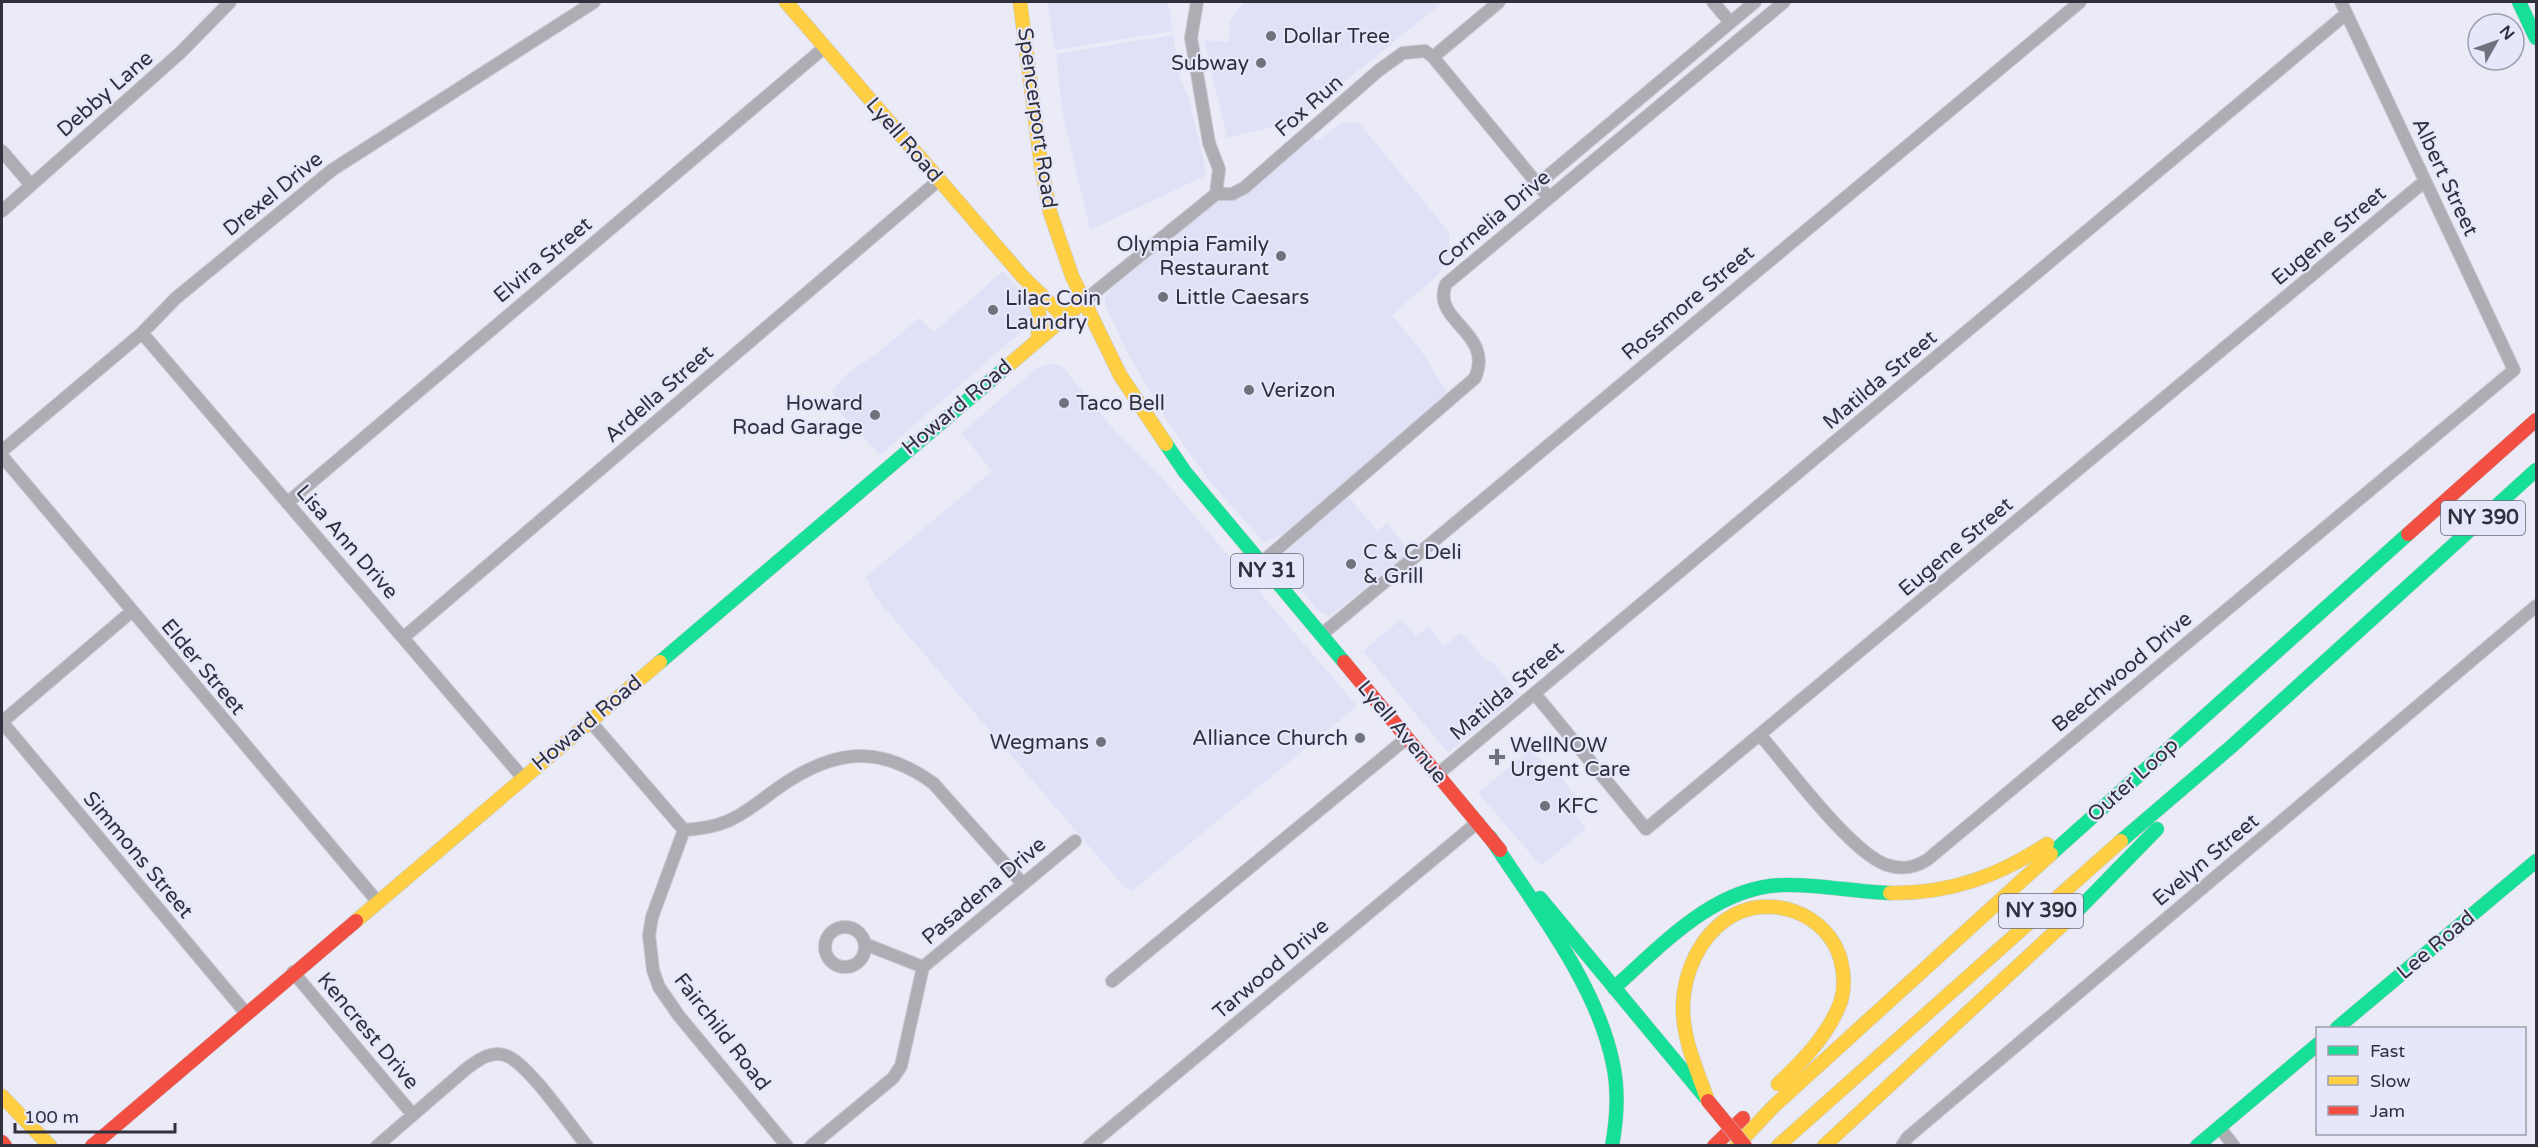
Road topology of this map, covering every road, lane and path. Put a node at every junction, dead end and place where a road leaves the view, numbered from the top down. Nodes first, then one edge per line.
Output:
1 (230, 2) edge
2 (594, 2) edge
3 (786, 2) edge
4 (1020, 2) edge
5 (1197, 2) edge
6 (1498, 2) edge
7 (1713, 2) edge
8 (1755, 2) edge
9 (1784, 2) edge
10 (2080, 2) edge
11 (2341, 2) edge
12 (2519, 2) edge
13 (2346, 14) junction
14 (1730, 22) junction
15 (2536, 38) edge
16 (825, 47) junction
17 (1433, 57) junction
18 (2, 151) edge
19 (939, 180) junction
20 (2425, 181) junction
21 (1538, 184) junction
22 (31, 185) junction
23 (1216, 194) junction
24 (1549, 198) junction
25 (2, 211) edge
26 (1023, 277) junction
27 (1083, 301) junction
28 (1064, 317) junction
29 (142, 333) junction
30 (1038, 338) junction
31 (2514, 370) joint
32 (2536, 420) edge
33 (2, 451) edge
34 (2, 456) edge
35 (2536, 470) edge
36 (287, 503) junction
37 (1261, 563) junction
38 (2536, 606) edge
39 (131, 612) junction
40 (1321, 635) junction
41 (404, 637) junction
42 (1535, 694) junction
43 (590, 721) junction
44 (2, 722) edge
45 (1761, 736) junction
46 (1407, 738) junction
47 (2170, 746) junction
48 (2232, 746) junction
49 (1438, 774) junction
50 (523, 778) junction
51 (1478, 822) junction
52 (684, 830) junction
53 (1490, 837) junction
54 (1075, 841) dead end
55 (2536, 861) edge
56 (1023, 884) junction
57 (377, 901) junction
58 (865, 944) dead end
59 (923, 967) junction
60 (293, 972) junction
61 (1112, 981) dead end
62 (1614, 988) junction
63 (245, 1012) junction
64 (2339, 1027) edge
65 (2316, 1046) edge
66 (1824, 1061) junction
67 (1793, 1070) junction
68 (2, 1096) edge
69 (1708, 1101) junction
70 (413, 1115) junction
71 (2219, 1127) junction
72 (2, 1142) edge
73 (94, 1144) edge
74 (5, 1146) edge
75 (50, 1146) edge
76 (377, 1146) edge
77 (587, 1146) edge
78 (787, 1146) edge
79 (811, 1146) edge
80 (1089, 1146) edge
81 (1612, 1146) edge
82 (1714, 1146) edge
83 (1736, 1146) edge
84 (1745, 1146) edge
85 (1778, 1146) edge
86 (1824, 1146) edge
87 (1902, 1146) edge
88 (2197, 1146) edge
89 (2234, 1146) edge

1 - 22 street, Debby Lane
2 - 29 street, Drexel Drive
3 - 16 main road, Lyell Road
4 - 27 main road, Spencerport Road / NY 31
5 - 23 street
6 - 17 street
7 - 14 street
8 - 14 street
9 - 24 street, Cornelia Drive
10 - 40 street, Rossmore Street
11 - 13 street, Albert Street
12 - 15 main road
13 - 20 street, Albert Street
13 - 42 street, Matilda Street
14 - 21 street
16 - 19 main road, Lyell Road
16 - 36 street, Elvira Street
17 - 21 street
17 - 23 street, Fox Run
18 - 22 street
19 - 26 main road, Lyell Road
19 - 41 street, Ardella Street
20 - 31 street, Albert Street
20 - 45 street, Eugene Street
21 - 24 street
22 - 25 street, Debby Lane
23 - 27 street, Fox Run
24 - 37 street, Cornelia Drive
26 - 28 main road, Lyell Road
26 - 30 main road, Lyell Road
27 - 28 main road, Howard Road
27 - 37 main road, Lyell Avenue / NY 31
28 - 30 main road, Howard Road
29 - 33 street, Drexel Drive
29 - 36 street, Lisa Ann Drive
30 - 43 main road, Howard Road
31 - 45 street, Beechwood Drive
32 - 47 main road, Outer Loop / NY 390
34 - 39 street, Elder Street
35 - 48 main road, Outer Loop / NY 390
36 - 41 street, Lisa Ann Drive
37 - 40 main road, Lyell Avenue / NY 31
38 - 87 street, Evelyn Street
39 - 44 street
39 - 57 street, Elder Street
40 - 46 main road, Lyell Avenue / NY 31
41 - 50 street, Lisa Ann Drive
42 - 45 street, Eugene Street
42 - 49 street, Matilda Street
43 - 50 main road, Howard Road
43 - 52 street
44 - 63 street, Simmons Street
46 - 49 main road, Lyell Avenue / NY 31
46 - 61 street
47 - 62 main road
47 - 66 main road, Outer Loop / NY 390
48 - 85 main road, Outer Loop / NY 390
48 - 86 main road
49 - 51 main road, Lyell Avenue / NY 31
50 - 57 main road, Howard Road
51 - 53 main road, Lyell Avenue / NY 31
51 - 80 street, Tarwood Drive
52 - 56 street
52 - 78 street, Fairchild Road
53 - 62 main road, Lyell Avenue / NY 31
53 - 81 main road
54 - 56 street, Pasadena Drive
55 - 64 main road, Lee Road
56 - 59 street, Pasadena Drive
57 - 60 main road, Howard Road
58 - 59 street
59 - 79 street, Pasadena Drive
60 - 63 main road, Howard Road
60 - 70 street, Kencrest Drive
62 - 69 main road, Lyell Avenue / NY 31
63 - 73 main road, Howard Road
65 - 71 main road
66 - 67 main road
66 - 83 main road, Outer Loop / NY 390
67 - 69 main road
67 - 82 main road
68 - 75 main road
69 - 84 main road, Lyell Avenue / NY 31, bridge
70 - 76 street
70 - 77 street
71 - 88 main road
71 - 89 street
72 - 74 main road

